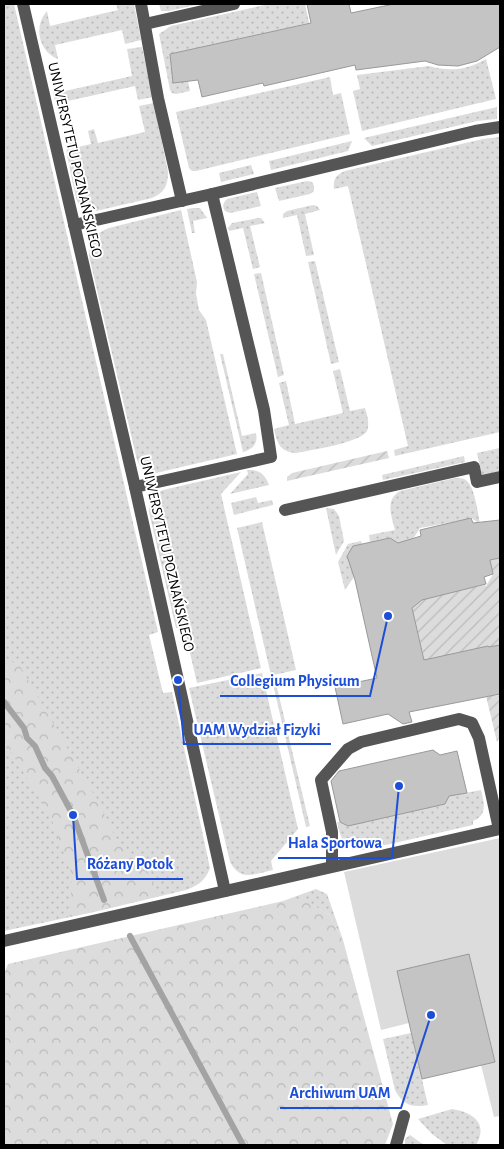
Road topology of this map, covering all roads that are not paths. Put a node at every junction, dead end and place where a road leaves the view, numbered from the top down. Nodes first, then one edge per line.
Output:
1 (23, 4) edge
2 (141, 4) edge
3 (234, 4) edge
4 (145, 24) junction
5 (500, 127) edge
6 (212, 194) junction
7 (182, 201) junction
8 (74, 225) junction
9 (500, 477) edge
10 (135, 487) junction
11 (284, 510) dead end
12 (500, 829) edge
13 (332, 866) junction
14 (226, 891) junction
15 (4, 941) edge
16 (404, 1116) dead end
17 (396, 1145) edge

1 - 8 street, UNIWERSYTETU POZNAŃSKIEGO
2 - 4 street
3 - 4 street
4 - 7 street
5 - 6 street
6 - 7 street
6 - 10 street
7 - 8 street
8 - 10 street, UNIWERSYTETU POZNAŃSKIEGO
9 - 11 street
10 - 14 street, UNIWERSYTETU POZNAŃSKIEGO
12 - 13 street
12 - 13 street
13 - 14 street
14 - 15 street
16 - 17 street

